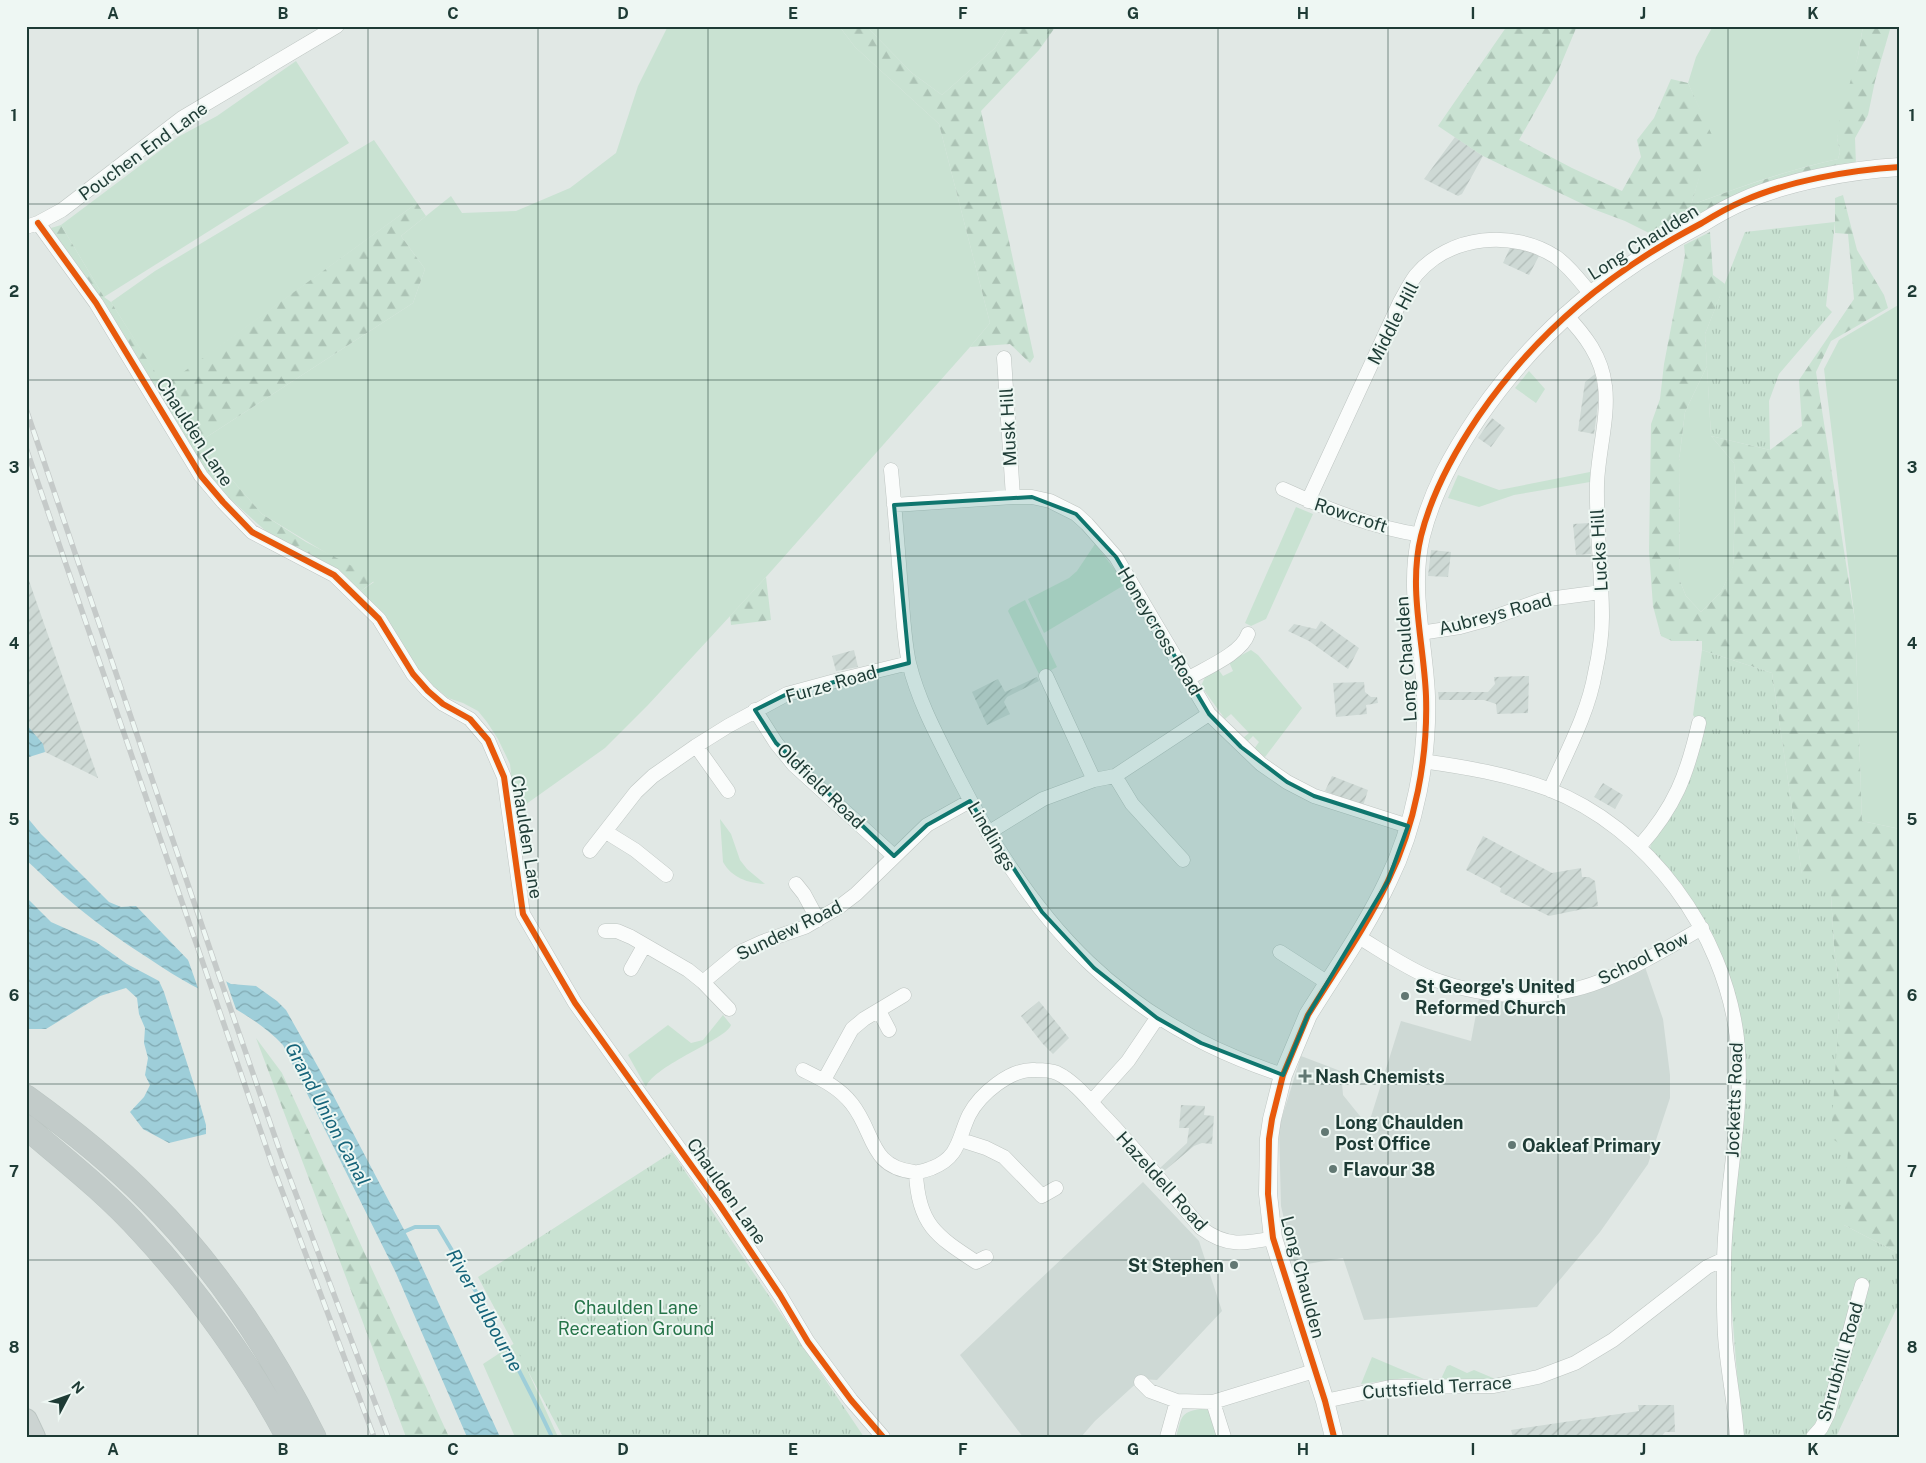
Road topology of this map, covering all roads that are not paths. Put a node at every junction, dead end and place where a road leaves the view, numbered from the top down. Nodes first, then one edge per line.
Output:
1 (337, 26) edge
2 (1900, 167) edge
3 (32, 225) edge
4 (1590, 293) junction
5 (1566, 314) junction
6 (1004, 358) dead end
7 (891, 470) dead end
8 (1283, 489) dead end
9 (1013, 497) junction
10 (1308, 501) junction
11 (894, 505) junction
12 (1422, 535) junction
13 (1601, 592) junction
14 (1420, 633) junction
15 (1248, 634) dead end
16 (909, 663) junction
17 (1046, 676) dead end
18 (1189, 678) junction
19 (755, 710) junction
20 (1209, 714) junction
21 (1699, 723) dead end
22 (696, 746) junction
23 (1422, 761) junction
24 (1114, 776) junction
25 (1094, 780) junction
26 (1550, 790) junction
27 (728, 791) dead end
28 (970, 800) junction
29 (1408, 826) junction
30 (606, 832) junction
31 (988, 833) junction
32 (1639, 847) junction
33 (590, 851) dead end
34 (894, 856) junction
35 (1183, 860) dead end
36 (666, 875) dead end
37 (796, 884) dead end
38 (818, 920) junction
39 (1702, 928) junction
40 (605, 932) dead end
41 (1357, 936) junction
42 (644, 946) junction
43 (1280, 952) dead end
44 (632, 969) dead end
45 (703, 982) junction
46 (1328, 983) junction
47 (904, 994) dead end
48 (729, 1009) dead end
49 (879, 1010) junction
50 (1157, 1018) junction
51 (889, 1030) dead end
52 (803, 1070) dead end
53 (1283, 1075) junction
54 (824, 1080) junction
55 (26, 1098) edge
56 (1091, 1102) junction
57 (26, 1127) edge
58 (960, 1140) junction
59 (916, 1172) junction
60 (1056, 1188) dead end
61 (1273, 1238) junction
62 (986, 1256) dead end
63 (1724, 1259) junction
64 (1862, 1284) dead end
65 (1314, 1371) junction
66 (1141, 1382) dead end
67 (1325, 1401) junction
68 (1177, 1402) junction
69 (1213, 1402) junction
70 (26, 1420) edge
71 (34, 1437) edge
72 (288, 1437) edge
73 (314, 1437) edge
74 (883, 1437) edge
75 (1168, 1437) edge
76 (1224, 1437) edge
77 (1334, 1437) edge
78 (1737, 1437) edge
79 (1813, 1437) edge

1 - 3 street, Pouchen End Lane
2 - 4 street, Long Chaulden
3 - 74 street, Chaulden Lane
4 - 5 street, Long Chaulden
4 - 10 street, Middle Hill
5 - 12 street, Long Chaulden
5 - 13 street, Lucks Hill
6 - 9 street, Musk Hill
7 - 11 street, Lindlings
8 - 10 street, Rowcroft
9 - 11 street, Honeycross Road
9 - 18 street, Honeycross Road
10 - 12 street, Rowcroft
11 - 16 street, Lindlings
12 - 14 street, Long Chaulden
13 - 14 street, Aubreys Road
13 - 26 street, Lucks Hill
14 - 23 street, Long Chaulden
15 - 18 street
16 - 19 street, Furze Road
16 - 28 street, Lindlings
17 - 25 street
18 - 20 street, Honeycross Road
19 - 22 street, Furze Road
19 - 34 street, Oldfield Road
20 - 24 street
20 - 29 street, Honeycross Road
21 - 32 street
22 - 27 street
22 - 30 street, Furze Road
23 - 26 street, Jocketts Road
23 - 29 street, Long Chaulden
24 - 25 street
24 - 35 street
25 - 31 street
26 - 32 street, Jocketts Road
28 - 31 street, Lindlings
28 - 34 street, Sundew Road
29 - 41 street, Long Chaulden
30 - 33 street, Furze Road
30 - 36 street
31 - 50 street, Lindlings
32 - 39 street, Jocketts Road
34 - 38 street, Sundew Road
37 - 38 street
38 - 45 street, Sundew Road
39 - 41 street, School Row
39 - 63 street, Jocketts Road
40 - 42 street
41 - 46 street, Long Chaulden
42 - 44 street
42 - 45 street
43 - 46 street
45 - 48 street
46 - 53 street, Long Chaulden
47 - 49 street
49 - 51 street
49 - 54 street
50 - 53 street, Lindlings
50 - 56 street
52 - 54 street
53 - 61 street, Long Chaulden
54 - 59 street
55 - 73 highway
56 - 58 street, Hazeldell Road
56 - 61 street, Hazeldell Road
57 - 72 highway
58 - 59 street, Hazeldell Road
58 - 60 street
59 - 62 street
61 - 65 street, Long Chaulden
63 - 67 street, Cuttsfield Terrace
63 - 78 street, Jocketts Road
64 - 79 street, Shrubhill Road
65 - 67 street, Long Chaulden
65 - 69 street
66 - 68 street
67 - 77 street, Long Chaulden
68 - 69 street
68 - 75 street
69 - 76 street
70 - 71 main road

